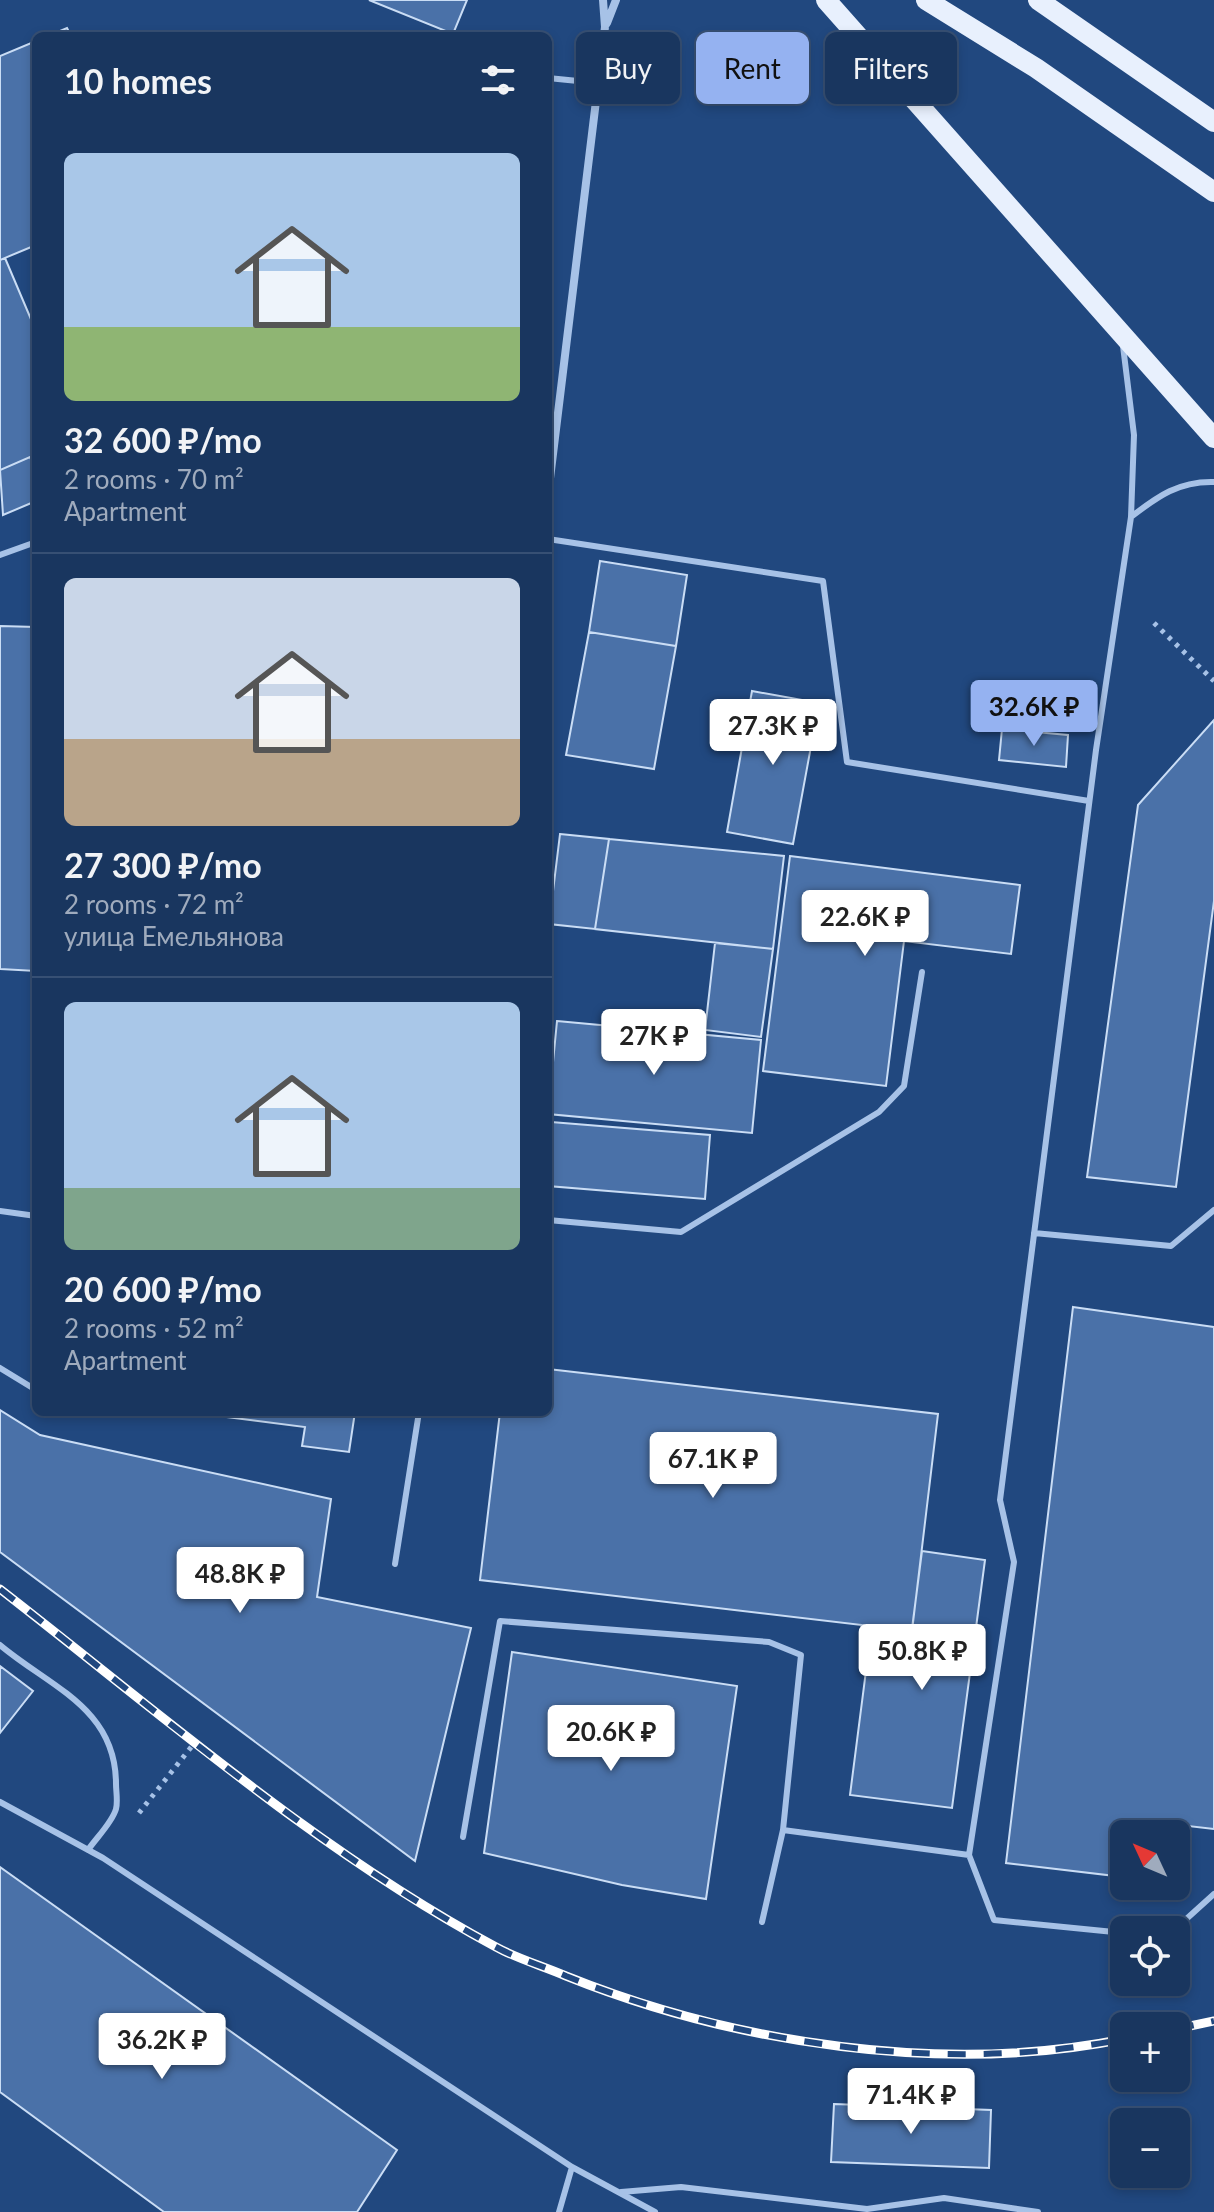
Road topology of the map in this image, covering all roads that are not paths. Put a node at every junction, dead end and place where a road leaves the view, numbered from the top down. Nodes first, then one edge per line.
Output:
1 (603, 0) edge
2 (616, 0) edge
3 (826, 0) edge
4 (926, 0) edge
5 (1038, 0) edge
6 (605, 27) junction
7 (604, 32) edge
8 (552, 78) edge
9 (576, 81) edge
10 (595, 104) edge
11 (1214, 122) edge
12 (1214, 192) edge
13 (1119, 327) junction
14 (552, 432) edge
15 (1214, 438) edge
16 (1214, 482) edge
17 (1131, 517) junction
18 (552, 540) edge
19 (32, 543) edge
20 (0, 555) edge
21 (1089, 801) junction
22 (922, 972) dead end
23 (1214, 1210) edge
24 (0, 1211) edge
25 (32, 1215) edge
26 (552, 1220) edge
27 (1034, 1233) junction
28 (0, 1368) edge
29 (32, 1388) edge
30 (418, 1416) edge
31 (395, 1564) dead end
32 (0, 1645) edge
33 (0, 1802) edge
34 (783, 1830) junction
35 (463, 1837) dead end
36 (88, 1850) junction
37 (969, 1855) junction
38 (1214, 1894) edge
39 (1190, 1916) edge
40 (762, 1922) dead end
41 (1110, 1932) edge
42 (572, 2167) junction
43 (619, 2192) junction
44 (559, 2212) edge
45 (655, 2212) edge
46 (1038, 2212) edge

1 - 6 street
2 - 6 street
3 - 13 main road
4 - 12 main road
5 - 11 main road
6 - 7 street
8 - 9 lane
10 - 14 street
13 - 15 main road
13 - 17 lane
16 - 17 lane
17 - 21 lane
18 - 21 lane
19 - 20 lane
21 - 27 lane
22 - 26 lane
23 - 27 lane
24 - 25 lane
27 - 37 lane
28 - 29 lane
30 - 31 lane
32 - 36 lane
33 - 36 lane
34 - 35 lane
34 - 37 lane
34 - 40 lane
36 - 42 lane
37 - 41 lane
38 - 39 lane
42 - 43 lane
42 - 44 lane
43 - 45 lane
43 - 46 lane

